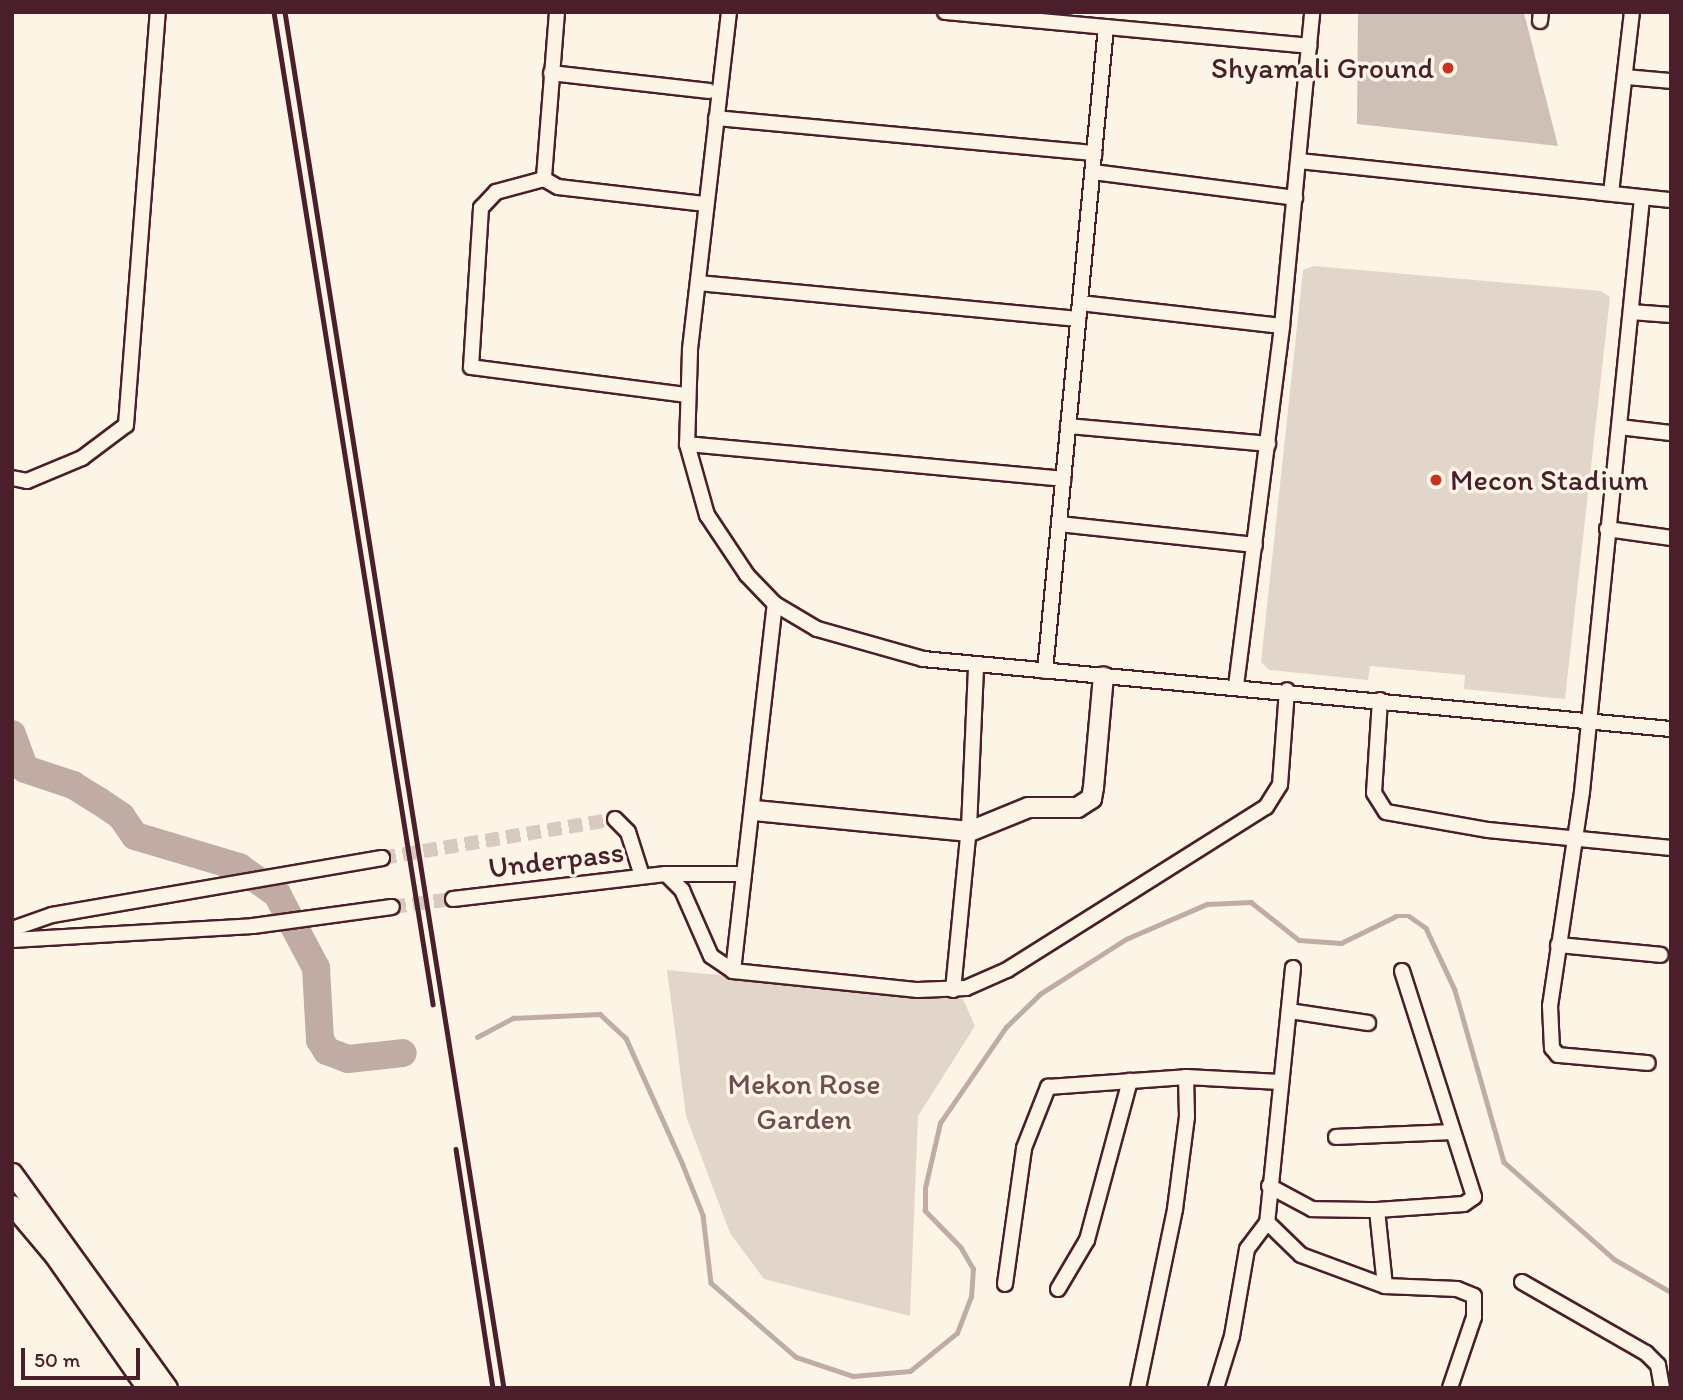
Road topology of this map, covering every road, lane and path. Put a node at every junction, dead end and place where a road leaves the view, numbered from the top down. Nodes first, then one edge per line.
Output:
1 (158, 12) edge
2 (557, 12) edge
3 (729, 12) edge
4 (945, 12) edge
5 (1312, 12) edge
6 (1632, 12) edge
7 (1106, 27) junction
8 (1309, 46) junction
9 (551, 73) junction
10 (1626, 77) junction
11 (1671, 80) edge
12 (709, 91) dead end
13 (716, 118) junction
14 (1094, 153) junction
15 (1299, 161) junction
16 (1093, 172) junction
17 (544, 179) junction
18 (1611, 193) junction
19 (1295, 198) junction
20 (1642, 198) junction
21 (1671, 200) edge
22 (706, 204) junction
23 (698, 283) junction
24 (1080, 303) junction
25 (1630, 312) junction
26 (1671, 315) edge
27 (1078, 319) junction
28 (1282, 326) junction
29 (686, 395) junction
30 (1068, 426) junction
31 (1619, 427) junction
32 (1671, 433) edge
33 (687, 444) junction
34 (1268, 444) junction
35 (12, 478) edge
36 (1063, 480) junction
37 (1059, 524) junction
38 (1607, 529) junction
39 (1671, 538) edge
40 (1255, 545) junction
41 (775, 604) junction
42 (976, 666) junction
43 (1045, 671) junction
44 (1104, 676) junction
45 (1236, 686) junction
46 (1287, 690) junction
47 (1380, 700) junction
48 (1586, 721) junction
49 (1671, 729) edge
50 (754, 810) junction
51 (615, 819) dead end
52 (969, 831) junction
53 (1573, 838) junction
54 (1671, 848) edge
55 (382, 858) tunnel mouth
56 (666, 874) junction
57 (744, 874) junction
58 (642, 876) junction
59 (453, 899) tunnel mouth
60 (392, 907) tunnel mouth
61 (12, 929) edge
62 (12, 940) edge
63 (1558, 945) junction
64 (1661, 955) dead end
65 (1293, 968) dead end
66 (733, 971) junction
67 (1402, 971) dead end
68 (954, 990) junction
69 (1289, 1012) junction
70 (1368, 1023) dead end
71 (1648, 1063) dead end
72 (1185, 1077) junction
73 (1130, 1081) junction
74 (1280, 1082) junction
75 (1452, 1132) junction
76 (1336, 1137) dead end
77 (12, 1173) edge
78 (1269, 1186) junction
79 (12, 1205) edge
80 (1377, 1210) junction
81 (1267, 1222) junction
82 (1522, 1282) dead end
83 (1005, 1284) dead end
84 (1385, 1286) junction
85 (1058, 1289) dead end
86 (147, 1388) edge
87 (167, 1388) edge
88 (1138, 1388) edge
89 (1216, 1388) edge
90 (1450, 1388) edge
91 (1662, 1388) edge

1 - 35 street
2 - 9 street
3 - 13 street
4 - 7 street
5 - 8 street
6 - 10 street
7 - 8 street
7 - 14 street
8 - 15 street
9 - 12 street
9 - 17 street
10 - 11 street
10 - 18 street
13 - 14 street
13 - 22 street
14 - 16 street
15 - 18 street
15 - 19 street
16 - 19 street
16 - 24 street
17 - 22 street
17 - 29 street
18 - 20 street
19 - 28 street
20 - 21 street
20 - 25 street
22 - 23 street
23 - 27 street
23 - 29 street
24 - 27 street
24 - 28 street
25 - 26 street
25 - 31 street
27 - 30 street
28 - 34 street
29 - 33 street
30 - 34 street
30 - 36 street
31 - 32 street
31 - 38 street
33 - 36 street
33 - 41 street
34 - 40 street
36 - 37 street
37 - 40 street
37 - 43 street
38 - 39 street
38 - 48 street
40 - 45 street
41 - 42 street
41 - 50 street
42 - 43 street
42 - 52 street
43 - 44 street
44 - 45 street
44 - 52 main road
45 - 46 street
46 - 47 street
46 - 68 street
47 - 48 street
47 - 53 street
48 - 49 street
48 - 53 street
50 - 52 main road
50 - 57 street
51 - 58 street, Underpass
52 - 68 street
53 - 54 street
53 - 63 street
55 - 61 street
56 - 57 street
56 - 58 street
56 - 66 street
57 - 66 street
58 - 59 street, Underpass
60 - 62 street
63 - 64 street
63 - 71 street
65 - 69 street
66 - 68 street
67 - 75 street
69 - 70 street
69 - 74 street
72 - 73 street
72 - 74 street
72 - 88 street
73 - 83 street
73 - 85 street
74 - 78 street
75 - 76 street
75 - 80 street
77 - 87 main road
78 - 80 street
78 - 81 street
79 - 86 main road
80 - 84 street
81 - 84 street
81 - 89 street
82 - 91 street
84 - 90 street

